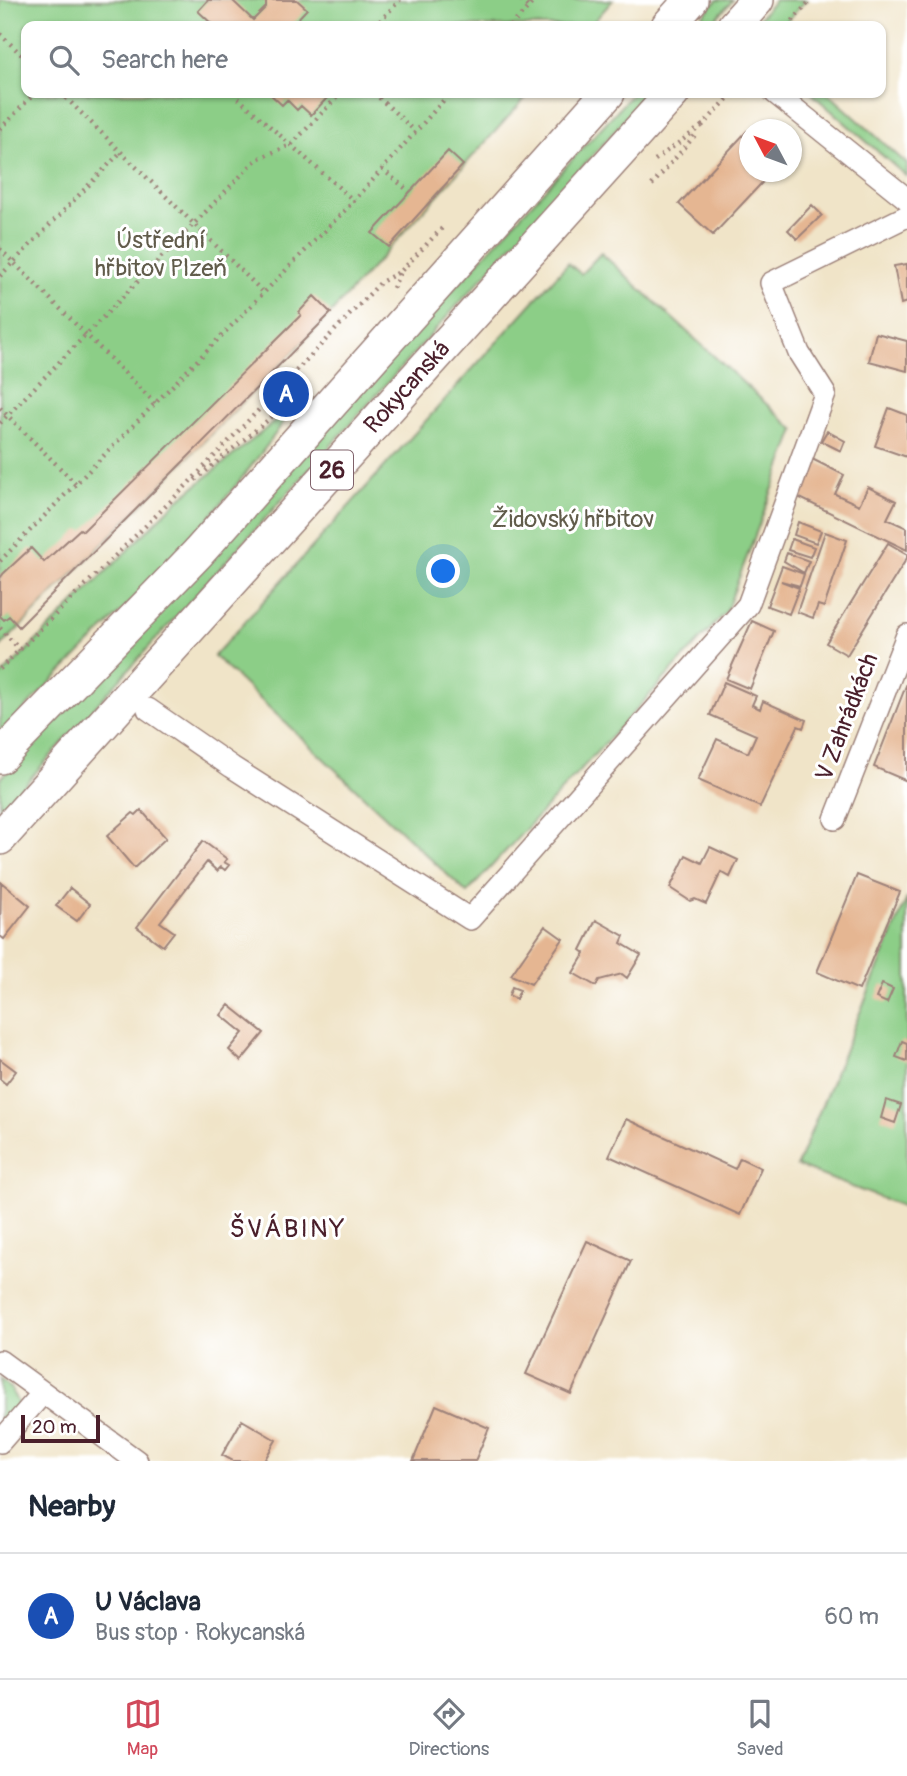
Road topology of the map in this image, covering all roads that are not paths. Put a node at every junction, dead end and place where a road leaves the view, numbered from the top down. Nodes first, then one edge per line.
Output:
1 (691, 0) edge
2 (757, 0) edge
3 (672, 21) edge
4 (738, 21) edge
5 (604, 98) edge
6 (668, 98) edge
7 (781, 98) edge
8 (907, 200) edge
9 (907, 216) edge
10 (907, 635) edge
11 (148, 709) dead end
12 (0, 757) edge
13 (835, 818) dead end
14 (0, 838) edge
15 (0, 1361) edge
16 (42, 1394) junction
17 (0, 1442) edge
18 (137, 1461) edge

1 - 3 main road
2 - 4 main road
5 - 12 main road, Rokycanská / 26
6 - 14 main road, Rokycanská / 26
7 - 8 street
9 - 11 street
10 - 13 street, V Zahrádkách
15 - 16 street
16 - 17 street
16 - 18 street

